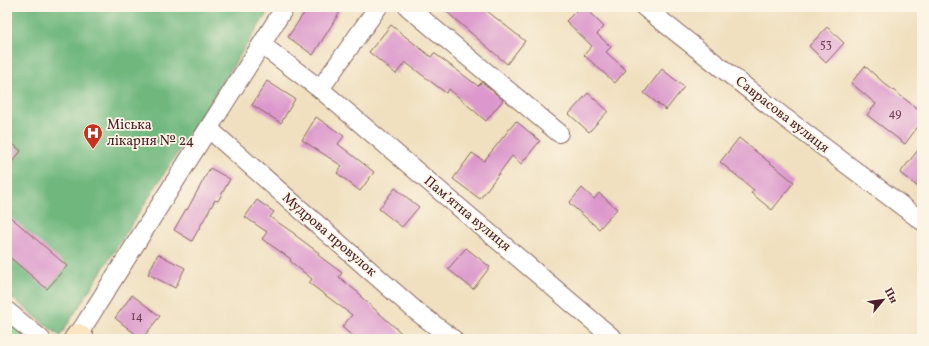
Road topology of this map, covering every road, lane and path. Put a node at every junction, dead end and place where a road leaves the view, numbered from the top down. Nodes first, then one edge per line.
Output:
1 (285, 7) edge
2 (378, 7) edge
3 (408, 7) edge
4 (644, 7) edge
5 (262, 45) junction
6 (320, 89) junction
7 (209, 129) junction
8 (559, 133) dead end
9 (922, 221) edge
10 (7, 311) edge
11 (79, 338) edge
12 (41, 339) edge
13 (453, 339) edge
14 (614, 339) edge

1 - 5 street
2 - 6 street
3 - 8 street
4 - 9 street, Саврасова вулиця
5 - 6 street, Пам’ятна вулиця
5 - 7 street
6 - 14 street, Пам’ятна вулиця
7 - 11 street
7 - 13 street, Мудрова провулок
10 - 12 street

